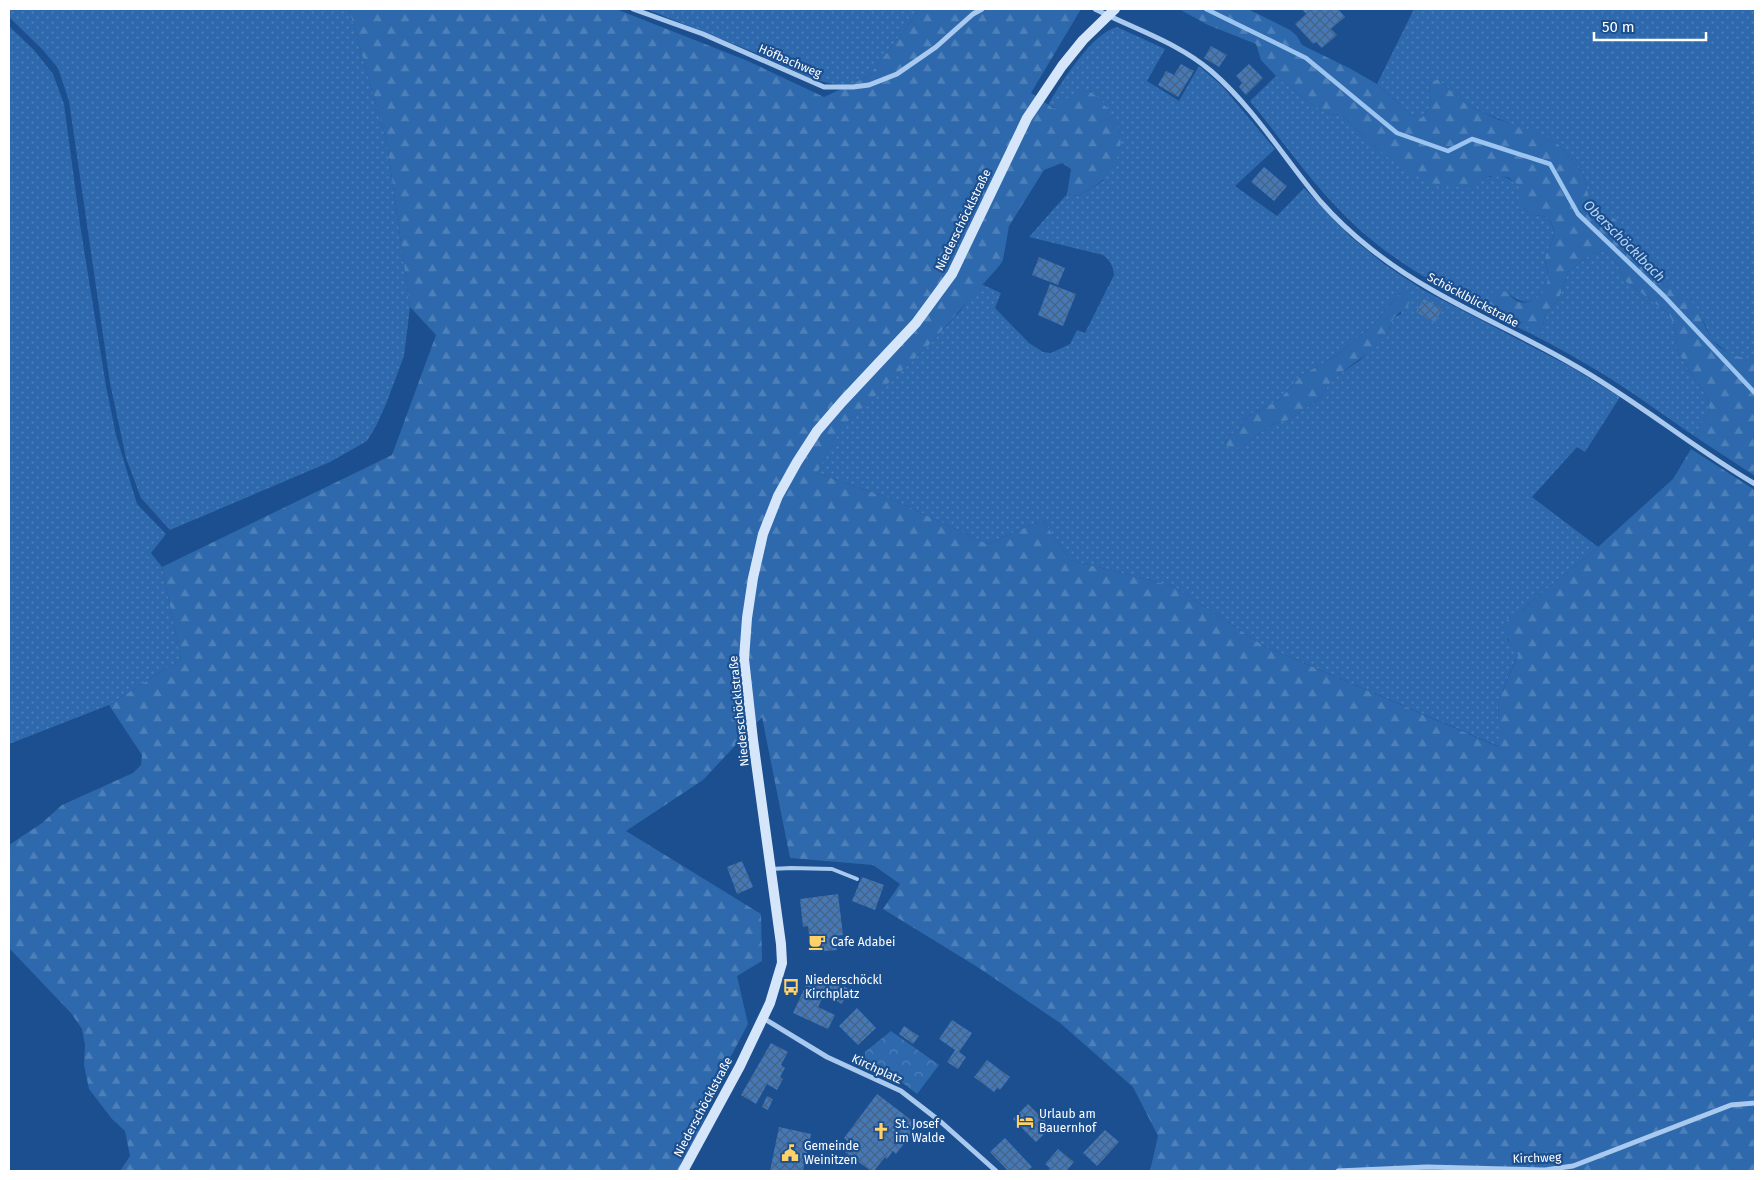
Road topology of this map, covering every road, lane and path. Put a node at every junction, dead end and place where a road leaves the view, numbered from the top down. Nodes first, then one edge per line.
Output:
1 (633, 9) edge
2 (982, 9) edge
3 (1095, 9) edge
4 (1112, 12) edge
5 (1755, 484) edge
6 (771, 869) junction
7 (857, 879) dead end
8 (763, 1018) junction
9 (1755, 1103) edge
10 (683, 1171) edge
11 (996, 1171) edge
12 (1338, 1171) edge

1 - 2 street, Höfbachweg
3 - 4 street, Schöcklblickstraße
4 - 5 street, Schöcklblickstraße
4 - 6 main road, Niederschöcklstraße
6 - 7 lane
6 - 8 main road, Niederschöcklstraße
8 - 10 main road, Niederschöcklstraße
8 - 11 street, Kirchplatz
9 - 12 street, Kirchweg

